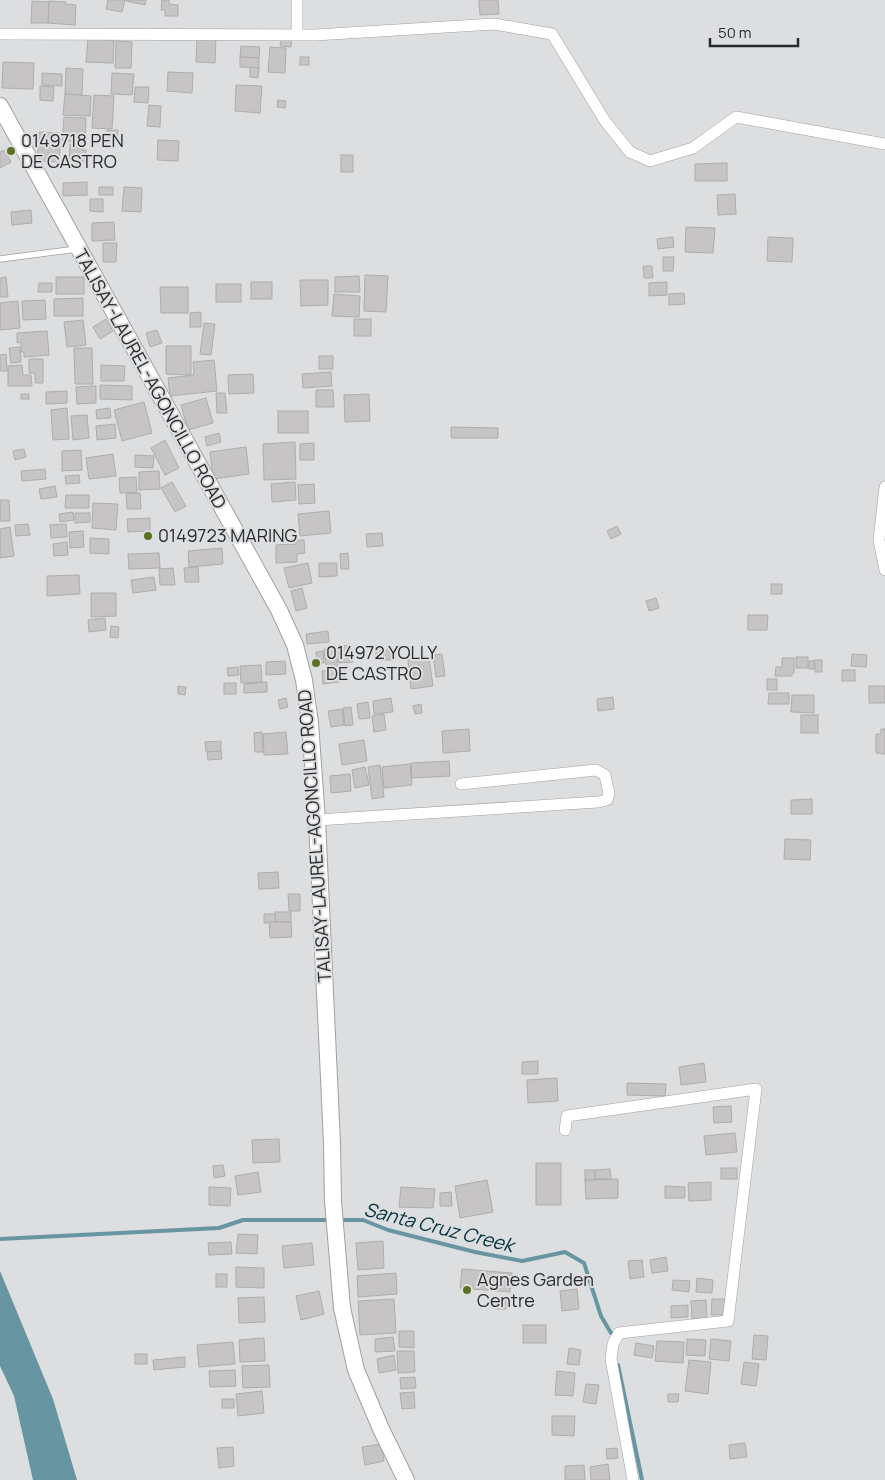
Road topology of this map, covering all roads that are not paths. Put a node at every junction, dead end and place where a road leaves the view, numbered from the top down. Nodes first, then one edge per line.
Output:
1 (297, 0) edge
2 (0, 34) edge
3 (297, 34) junction
4 (0, 106) edge
5 (885, 144) edge
6 (79, 249) junction
7 (0, 259) edge
8 (885, 487) edge
9 (885, 570) edge
10 (461, 784) dead end
11 (317, 820) junction
12 (565, 1130) dead end
13 (406, 1480) edge
14 (633, 1480) edge

1 - 3 street
2 - 3 street
3 - 5 street
4 - 6 main road, TALISAY-LAUREL-AGONCILLO ROAD
6 - 7 lane
6 - 11 main road, TALISAY-LAUREL-AGONCILLO ROAD
8 - 9 street
10 - 11 street
11 - 13 main road, TALISAY-LAUREL-AGONCILLO ROAD
12 - 14 street

